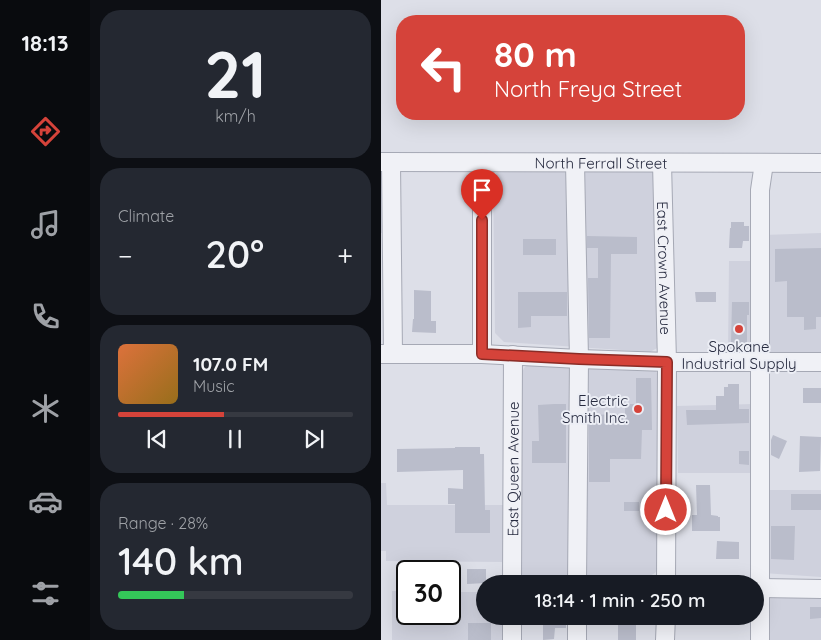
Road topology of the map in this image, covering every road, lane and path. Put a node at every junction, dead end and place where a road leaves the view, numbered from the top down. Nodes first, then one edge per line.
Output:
1 (386, 162) edge
2 (482, 162) junction
3 (575, 162) junction
4 (662, 162) junction
5 (764, 163) junction
6 (821, 164) edge
7 (387, 354) edge
8 (482, 354) junction
9 (513, 355) junction
10 (579, 359) junction
11 (667, 362) junction
12 (760, 362) junction
13 (821, 362) edge
14 (512, 575) edge
15 (577, 575) edge
16 (666, 575) edge
17 (757, 575) edge
18 (764, 588) edge
19 (821, 589) edge
20 (512, 625) edge
21 (577, 625) edge
22 (666, 625) edge
23 (759, 625) edge
24 (512, 640) edge
25 (577, 640) edge
26 (665, 640) edge
27 (760, 640) edge

1 - 2 street, North Ferrall Street
1 - 7 street
2 - 3 street, North Ferrall Street
2 - 8 street
3 - 4 street, North Ferrall Street
3 - 10 street
4 - 5 street, North Ferrall Street
4 - 11 street, East Crown Avenue
5 - 6 street, North Ferrall Street
5 - 12 street
7 - 8 street
8 - 9 street
9 - 10 street
9 - 14 street, East Queen Avenue
10 - 11 street
10 - 15 street
11 - 12 street
11 - 16 street, East Crown Avenue
12 - 13 street
12 - 17 street
18 - 19 street
20 - 24 street
21 - 25 street
22 - 26 street
23 - 27 street

